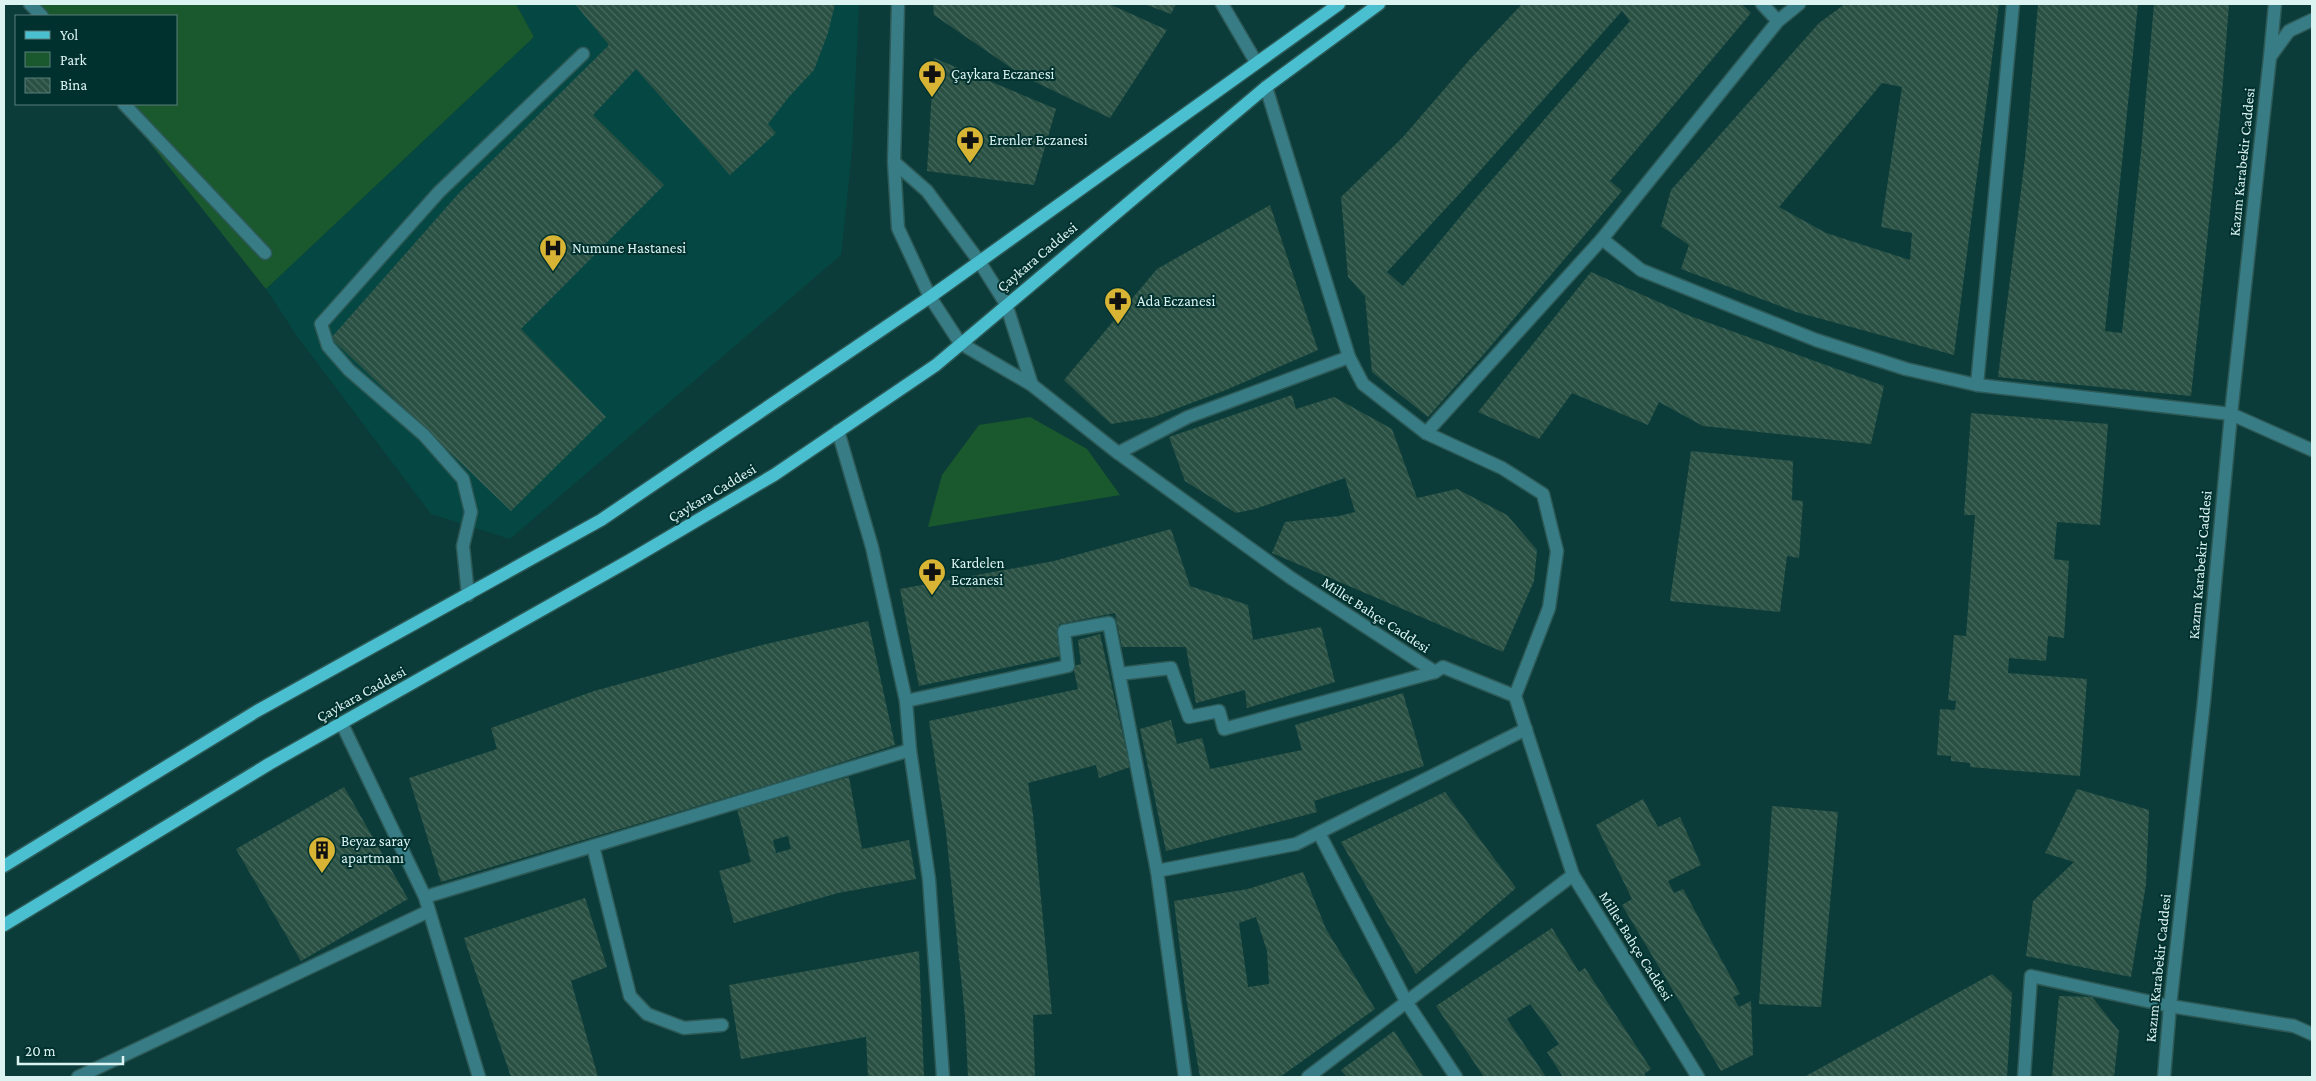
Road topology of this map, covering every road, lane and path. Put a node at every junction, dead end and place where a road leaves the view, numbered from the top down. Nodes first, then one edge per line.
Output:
1 (30, 4) edge
2 (898, 4) edge
3 (1222, 4) edge
4 (1339, 4) edge
5 (1380, 4) edge
6 (1762, 4) edge
7 (1799, 4) edge
8 (2012, 4) edge
9 (2275, 4) edge
10 (41, 15) edge
11 (2312, 20) edge
12 (1778, 21) junction
13 (583, 54) dead end
14 (2270, 57) junction
15 (1256, 62) junction
16 (1266, 87) junction
17 (125, 105) edge
18 (894, 162) junction
19 (1602, 239) junction
20 (265, 253) dead end
21 (979, 261) junction
22 (930, 297) junction
23 (1006, 304) junction
24 (960, 343) junction
25 (1349, 357) junction
26 (1032, 384) junction
27 (1977, 386) junction
28 (2231, 414) junction
29 (838, 431) junction
30 (1426, 434) junction
31 (2312, 450) edge
32 (1118, 453) junction
33 (468, 595) junction
34 (1435, 672) junction
35 (1119, 674) junction
36 (1515, 696) junction
37 (906, 701) junction
38 (342, 724) junction
39 (1526, 729) junction
40 (910, 750) junction
41 (1319, 833) junction
42 (593, 846) junction
43 (4, 866) edge
44 (1157, 871) junction
45 (1573, 874) junction
46 (425, 897) junction
47 (430, 911) junction
48 (4, 925) edge
49 (1407, 1003) junction
50 (2170, 1006) junction
51 (722, 1026) dead end
52 (2312, 1034) edge
53 (78, 1077) edge
54 (479, 1077) edge
55 (943, 1077) edge
56 (1185, 1077) edge
57 (1308, 1077) edge
58 (1456, 1077) edge
59 (1698, 1077) edge
60 (2024, 1077) edge
61 (2164, 1077) edge

1 - 10 street
2 - 18 street
3 - 15 street
4 - 15 main road, Çaykara Caddesi
5 - 16 main road, Çaykara Caddesi
6 - 12 street
7 - 12 street
8 - 27 street
9 - 14 street, Kazım Karabekir Caddesi
11 - 14 street
12 - 19 street
13 - 33 street
14 - 28 street, Kazım Karabekir Caddesi
15 - 21 main road, Çaykara Caddesi
16 - 23 main road, Çaykara Caddesi
16 - 25 street
17 - 20 street
18 - 21 street
18 - 22 street
19 - 27 street
19 - 30 street
21 - 22 main road, Çaykara Caddesi
21 - 23 street
22 - 24 street
22 - 33 main road, Çaykara Caddesi
23 - 24 main road, Çaykara Caddesi
23 - 26 street
24 - 26 street, Millet Bahçe Caddesi
24 - 29 main road, Çaykara Caddesi
25 - 30 street
25 - 32 street
26 - 32 street, Millet Bahçe Caddesi
27 - 28 street
28 - 31 street
28 - 50 street, Kazım Karabekir Caddesi
29 - 37 street
29 - 38 main road, Çaykara Caddesi
30 - 36 street
32 - 34 street, Millet Bahçe Caddesi
33 - 43 main road, Çaykara Caddesi
34 - 35 street
34 - 36 street, Millet Bahçe Caddesi
35 - 37 street
35 - 44 street
36 - 39 street, Millet Bahçe Caddesi
37 - 40 street
38 - 46 street
38 - 48 main road, Çaykara Caddesi
39 - 41 street
39 - 45 street, Millet Bahçe Caddesi
40 - 42 street
40 - 55 street
41 - 44 street
41 - 49 street
42 - 46 street
42 - 51 street
44 - 56 street
45 - 49 street
45 - 59 street, Millet Bahçe Caddesi
46 - 47 street
47 - 53 street
47 - 54 street
49 - 57 street
49 - 58 street
50 - 52 street
50 - 60 street
50 - 61 street, Kazım Karabekir Caddesi

